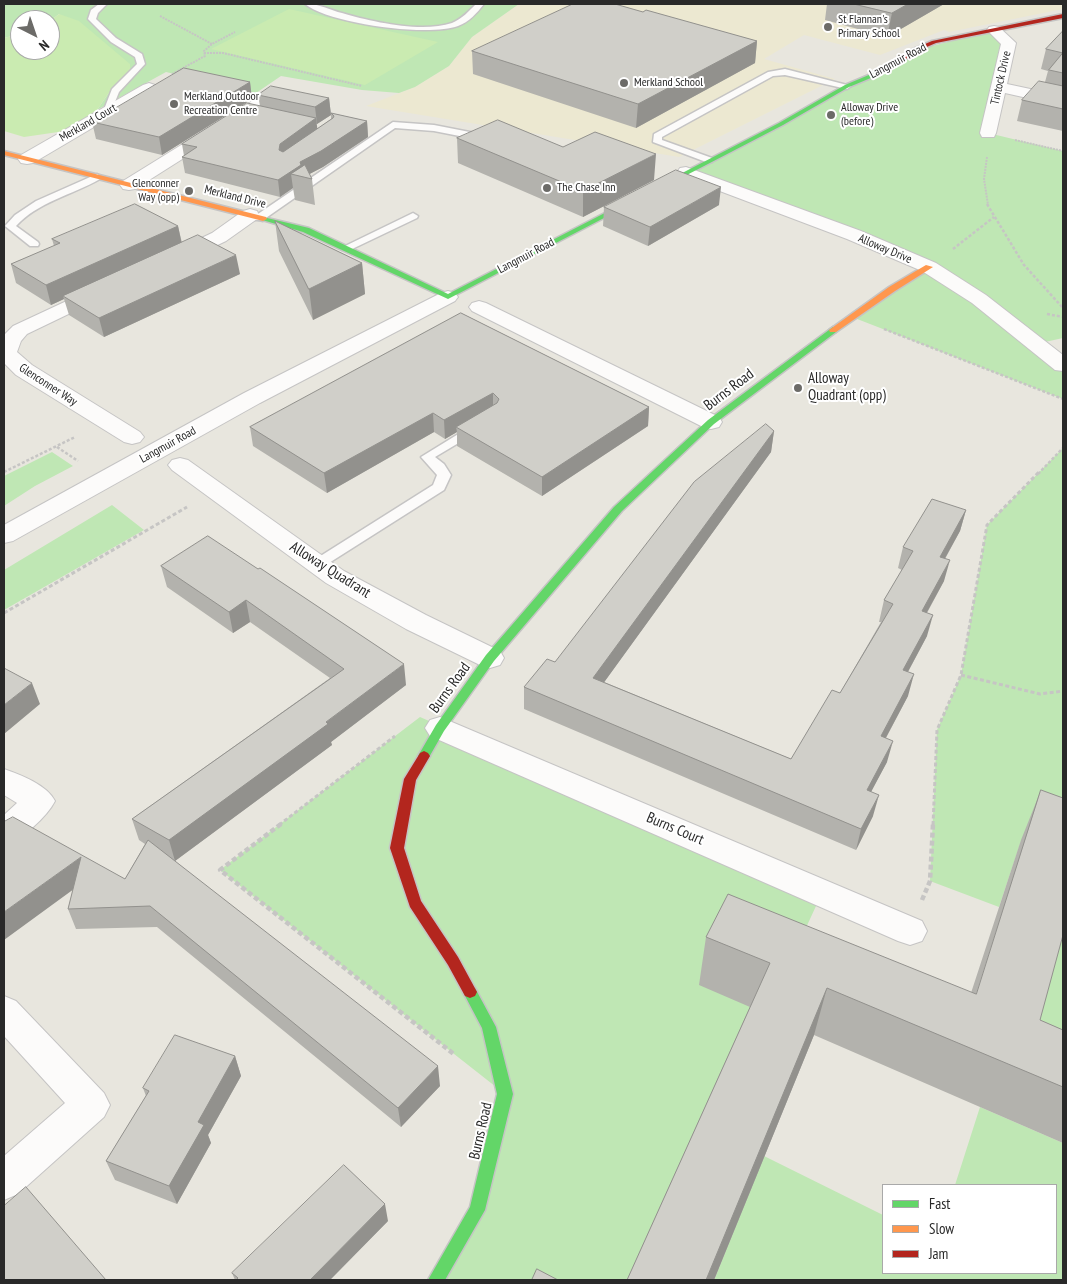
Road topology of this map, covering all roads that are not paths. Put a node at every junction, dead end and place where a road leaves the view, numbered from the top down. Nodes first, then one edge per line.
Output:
1 (103, 4) edge
2 (309, 4) edge
3 (480, 4) edge
4 (1063, 16) edge
5 (994, 30) junction
6 (847, 86) junction
7 (149, 88) edge
8 (1000, 88) junction
9 (268, 98) edge
10 (1063, 101) edge
11 (107, 112) junction
12 (988, 133) road end
13 (497, 140) edge
14 (4, 153) edge
15 (28, 159) junction
16 (709, 160) junction
17 (686, 172) junction
18 (97, 177) junction
19 (129, 185) junction
20 (255, 216) junction
21 (413, 216) dead end
22 (34, 244) dead end
23 (346, 248) junction
24 (157, 266) edge
25 (929, 267) junction
26 (123, 282) edge
27 (448, 297) junction
28 (479, 307) dead end
29 (1063, 338) edge
30 (1035, 344) junction
31 (1063, 365) edge
32 (711, 422) junction
33 (484, 423) edge
34 (132, 437) dead end
35 (180, 465) dead end
36 (4, 534) edge
37 (316, 565) junction
38 (490, 658) junction
39 (440, 728) junction
40 (4, 781) edge
41 (4, 833) edge
42 (910, 931) road end
43 (4, 1012) edge
44 (4, 1181) edge
45 (436, 1280) edge

1 - 11 lane
2 - 3 lane
4 - 5 street, Langmuir Road
5 - 6 street, Langmuir Road
5 - 8 street, Tintock Drive
6 - 16 street, Langmuir Road
6 - 16 lane
7 - 11 street, Merkland Court
8 - 10 street
8 - 12 street, Tintock Drive
9 - 19 street
11 - 15 street, Merkland Court
13 - 20 lane
14 - 15 street, Merkland Drive
15 - 18 street, Merkland Drive
16 - 17 street, Langmuir Road
17 - 25 street, Alloway Drive
17 - 27 street, Langmuir Road
18 - 19 street, Merkland Drive
18 - 22 lane
19 - 20 street, Merkland Drive
20 - 23 street, Merkland Drive
20 - 24 street
21 - 23 lane
23 - 27 street, Merkland Drive
25 - 30 street, Alloway Drive
25 - 32 street, Burns Road
26 - 34 street, Glenconner Way
27 - 36 street, Langmuir Road
28 - 32 street
29 - 30 street
30 - 31 street, Alloway Drive
32 - 38 street, Burns Road
33 - 37 lane
35 - 37 street, Alloway Quadrant
37 - 38 street, Alloway Quadrant
38 - 39 street, Burns Road
39 - 42 street, Burns Court
39 - 45 street, Burns Road
40 - 41 street
43 - 44 street

